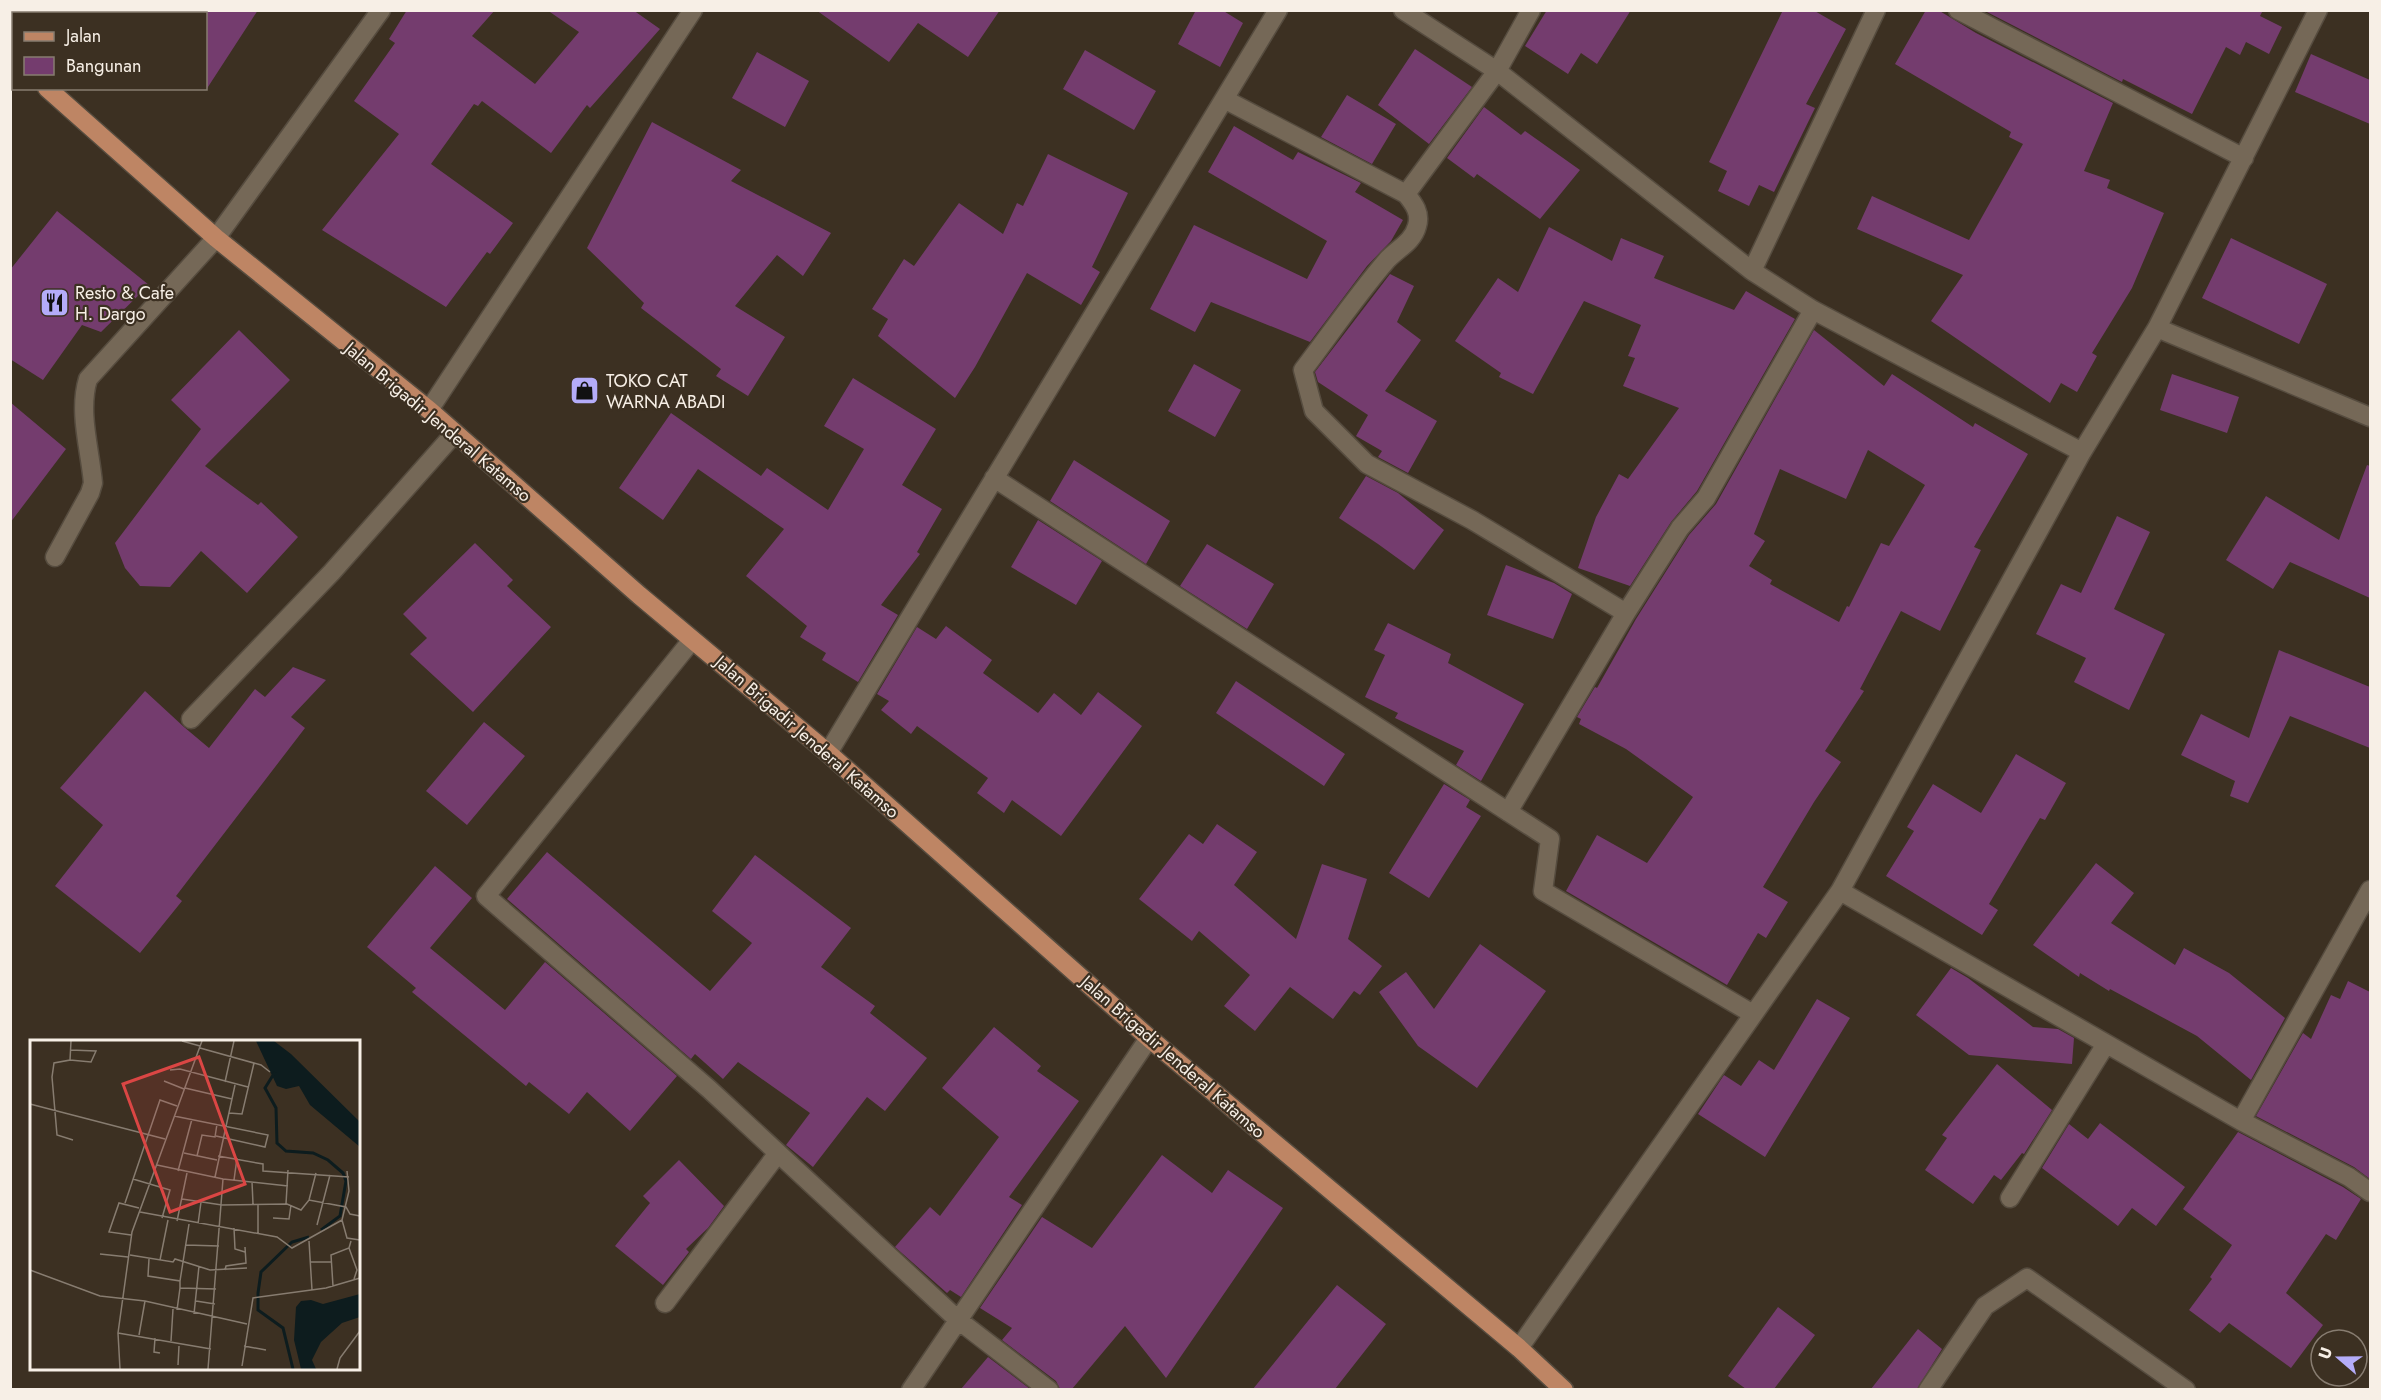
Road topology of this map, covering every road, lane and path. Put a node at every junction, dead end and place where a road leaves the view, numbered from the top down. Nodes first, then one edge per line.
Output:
1 (381, 10) edge
2 (693, 10) edge
3 (1278, 10) edge
4 (1403, 10) edge
5 (1531, 10) edge
6 (1876, 10) edge
7 (1958, 10) edge
8 (2318, 10) edge
9 (1497, 71) junction
10 (49, 90) edge
11 (1224, 99) junction
12 (2244, 159) junction
13 (1406, 194) junction
14 (216, 238) junction
15 (1752, 271) junction
16 (1813, 310) junction
17 (2157, 328) junction
18 (429, 410) junction
19 (2370, 417) edge
20 (454, 434) junction
21 (2082, 452) junction
22 (994, 478) junction
23 (55, 557) dead end
24 (1626, 613) junction
25 (692, 640) junction
26 (191, 719) dead end
27 (828, 753) junction
28 (1508, 812) junction
29 (2370, 890) edge
30 (1840, 891) junction
31 (1753, 1014) junction
32 (1149, 1038) junction
33 (2106, 1044) junction
34 (2241, 1121) junction
35 (778, 1153) junction
36 (2370, 1192) edge
37 (2010, 1198) dead end
38 (665, 1303) dead end
39 (957, 1319) junction
40 (1519, 1348) junction
41 (910, 1389) edge
42 (1049, 1389) edge
43 (1564, 1389) edge
44 (1928, 1389) edge
45 (2186, 1389) edge

1 - 14 street
2 - 18 street
3 - 11 street
4 - 9 street
5 - 9 street
6 - 15 street
7 - 12 street
8 - 12 street
9 - 13 street
9 - 15 street
10 - 14 main road, Jalan Brigadir Jenderal Katamso
11 - 13 street
11 - 22 street
12 - 17 street
13 - 24 street
14 - 18 main road, Jalan Brigadir Jenderal Katamso
14 - 23 street
15 - 16 street
16 - 21 street
16 - 24 street
17 - 19 street
17 - 21 street
18 - 20 main road, Jalan Brigadir Jenderal Katamso
20 - 25 main road, Jalan Brigadir Jenderal Katamso
20 - 26 street
21 - 30 street
22 - 27 street
22 - 28 street
24 - 28 street
25 - 27 main road, Jalan Brigadir Jenderal Katamso
25 - 35 street
27 - 32 main road, Jalan Brigadir Jenderal Katamso
28 - 31 street
29 - 34 street
30 - 31 street
30 - 33 street
31 - 40 street
32 - 39 street
32 - 40 main road, Jalan Brigadir Jenderal Katamso
33 - 34 street
33 - 37 street
34 - 36 street
35 - 38 street
35 - 39 street
39 - 41 street
39 - 42 street
40 - 43 main road, Jalan Brigadir Jenderal Katamso
44 - 45 street

